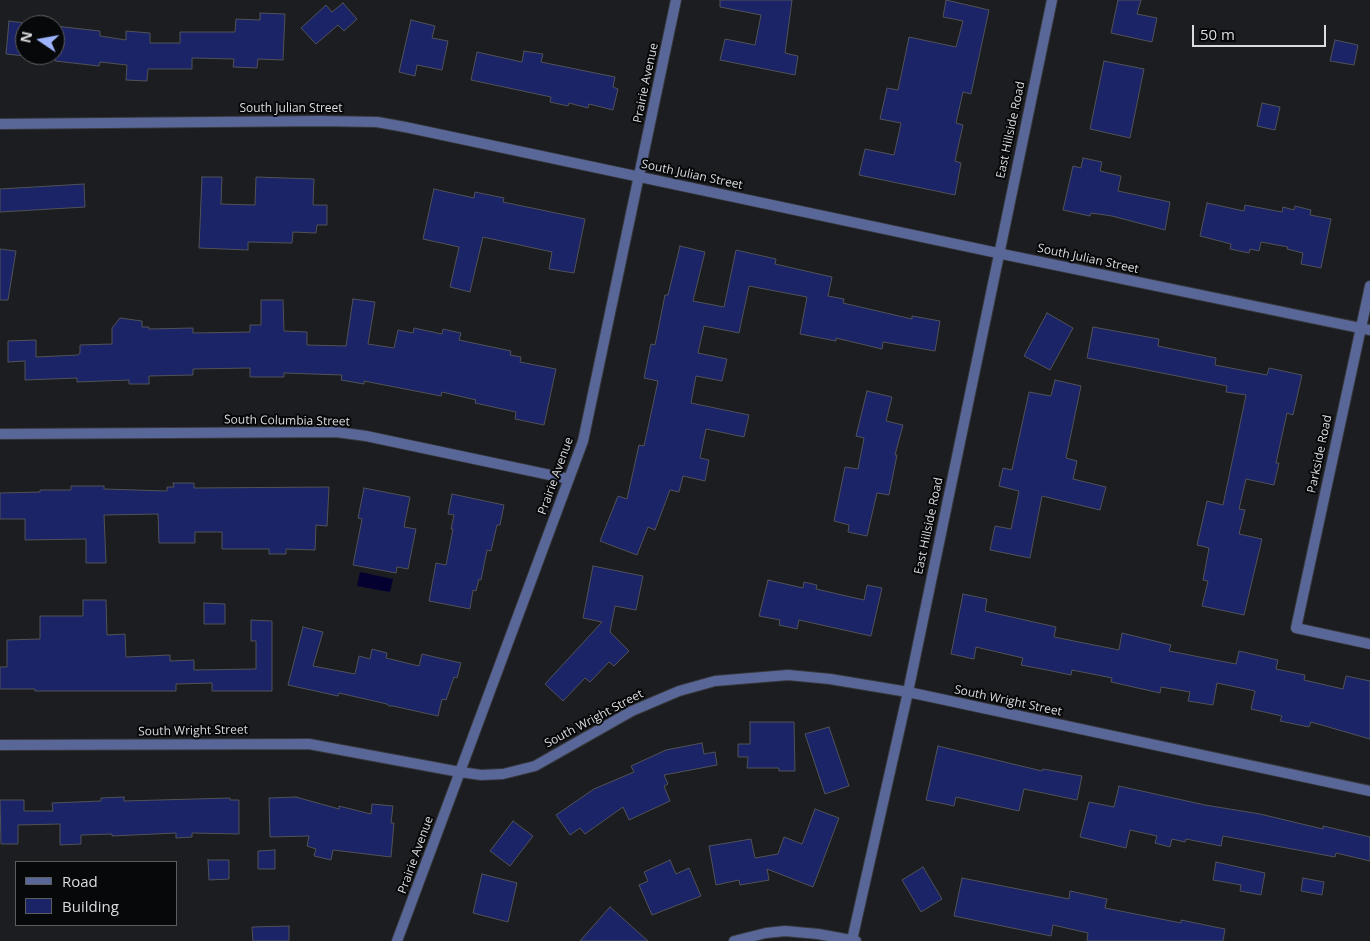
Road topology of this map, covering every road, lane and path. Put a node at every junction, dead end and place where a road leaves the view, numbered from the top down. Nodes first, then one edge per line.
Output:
1 (676, 0) edge
2 (1052, 0) edge
3 (0, 124) edge
4 (639, 176) junction
5 (998, 254) junction
6 (1370, 286) edge
7 (1365, 329) edge
8 (0, 434) edge
9 (569, 479) junction
10 (1370, 644) edge
11 (908, 692) junction
12 (0, 745) edge
13 (460, 772) junction
14 (1370, 791) edge
15 (854, 940) edge
16 (397, 941) edge
17 (734, 941) edge

1 - 4 street, Prairie Avenue
2 - 5 street, East Hillside Road
3 - 4 street, South Julian Street
4 - 5 street, South Julian Street
4 - 9 street, Prairie Avenue
5 - 7 street, South Julian Street
5 - 11 street, East Hillside Road
6 - 7 street, Parkside Road
7 - 10 street, Parkside Road
8 - 9 street, South Columbia Street
9 - 13 street, Prairie Avenue
11 - 13 street, South Wright Street
11 - 14 street, South Wright Street
11 - 15 street, East Hillside Road
12 - 13 street, South Wright Street
13 - 16 street, Prairie Avenue
15 - 17 street, East Hillside Road

